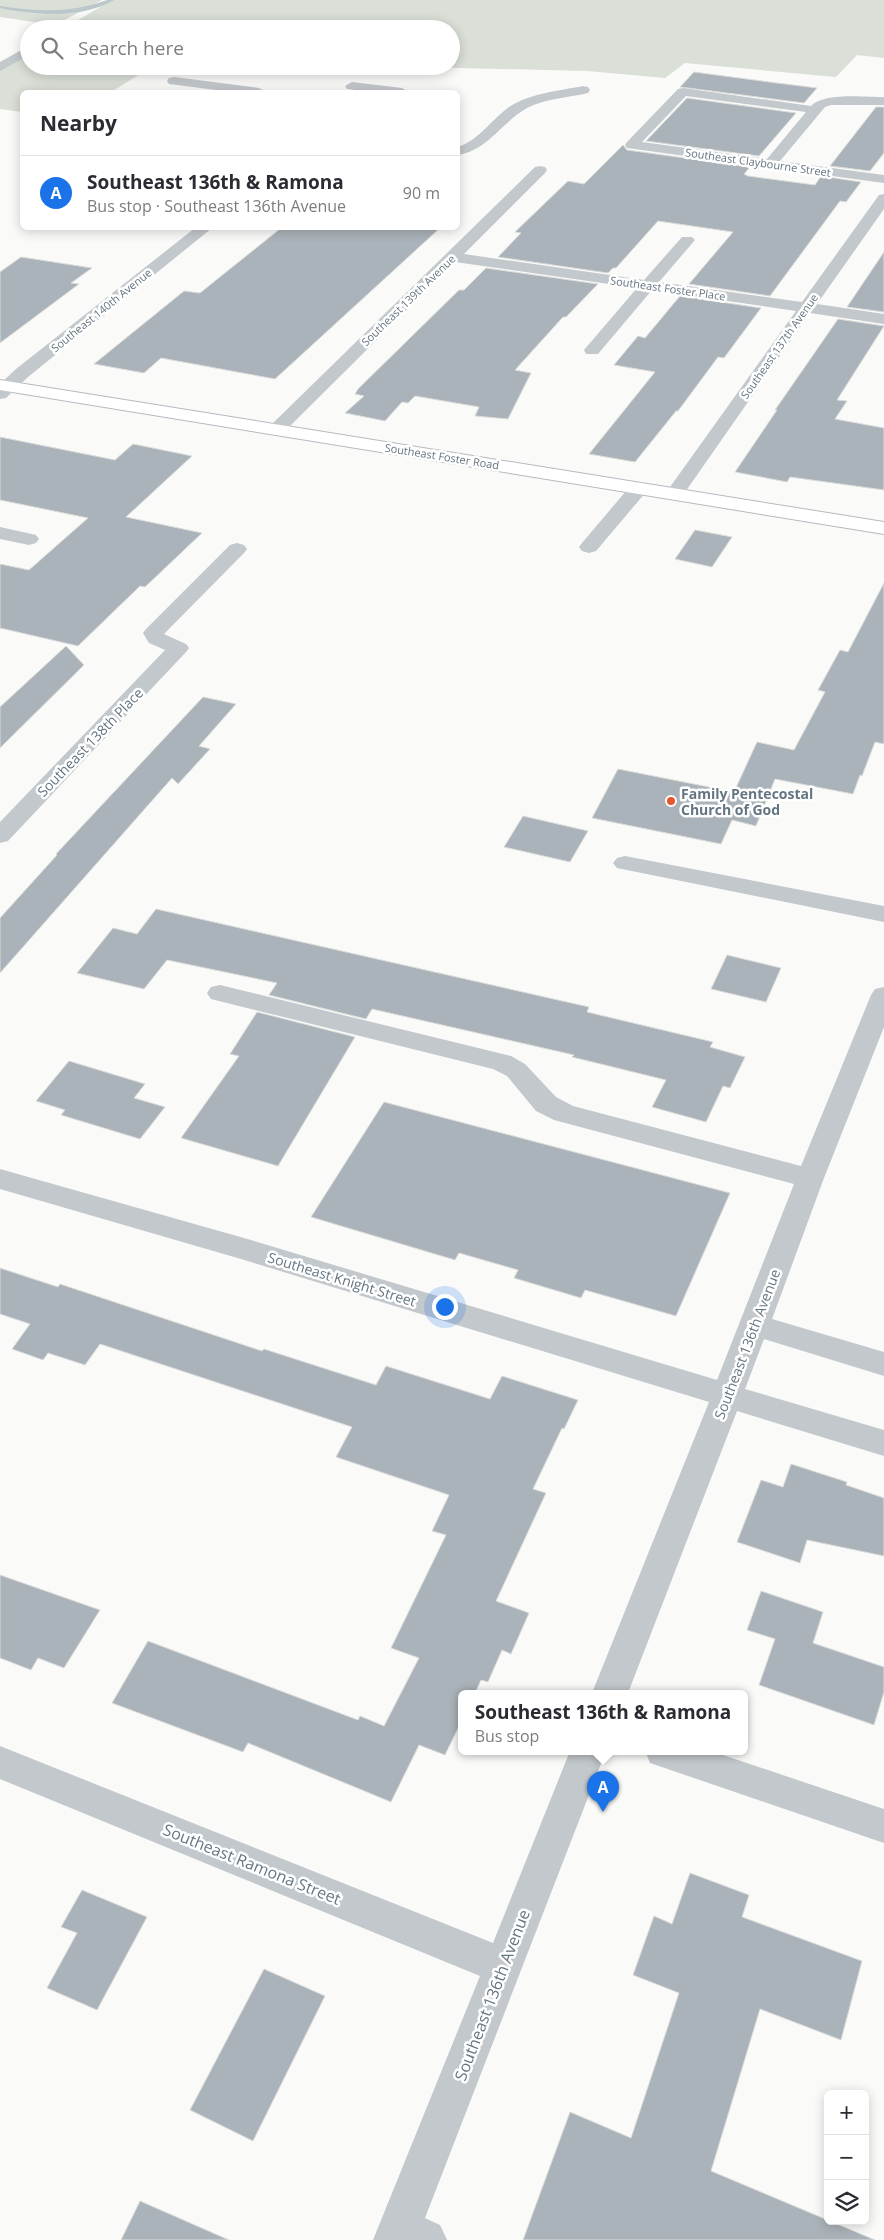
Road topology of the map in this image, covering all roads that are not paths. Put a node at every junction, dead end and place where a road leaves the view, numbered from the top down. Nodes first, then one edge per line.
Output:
1 (20, 55) edge
2 (0, 67) edge
3 (174, 81) dead end
4 (352, 86) dead end
5 (244, 90) edge
6 (366, 90) edge
7 (583, 90) dead end
8 (884, 101) edge
9 (806, 108) dead end
10 (460, 151) edge
11 (770, 164) junction
12 (540, 170) dead end
13 (884, 179) edge
14 (884, 198) edge
15 (201, 230) edge
16 (687, 240) dead end
17 (453, 257) junction
18 (648, 286) junction
19 (806, 307) junction
20 (884, 319) edge
21 (592, 350) dead end
22 (3, 389) edge
23 (276, 430) junction
24 (639, 488) junction
25 (674, 494) junction
26 (884, 528) edge
27 (0, 533) edge
28 (29, 539) dead end
29 (589, 547) dead end
30 (237, 548) dead end
31 (0, 836) edge
32 (625, 863) dead end
33 (884, 914) edge
34 (220, 994) dead end
35 (884, 995) edge
36 (874, 1050) edge
37 (810, 1178) junction
38 (0, 1179) edge
39 (754, 1326) junction
40 (884, 1364) edge
41 (727, 1394) junction
42 (884, 1443) edge
43 (611, 1690) edge
44 (586, 1755) edge
45 (675, 1755) edge
46 (0, 1762) edge
47 (884, 1826) edge
48 (503, 1966) junction
49 (407, 2236) edge

1 - 2 street
3 - 5 street
4 - 6 street
7 - 10 street
8 - 11 street
9 - 11 street, Southeast Claybourne Street
11 - 13 street, Southeast Claybourne Street
12 - 17 street, Southeast 139th Avenue
14 - 19 street, Southeast 137th Avenue
15 - 22 street, Southeast 140th Avenue
16 - 18 street
17 - 18 street, Southeast Foster Place
17 - 23 street, Southeast 139th Avenue
18 - 19 street, Southeast Foster Place
18 - 21 street
19 - 20 street, Southeast Foster Place
19 - 25 street, Southeast 137th Avenue
22 - 23 main road, Southeast Foster Road
23 - 24 main road, Southeast Foster Road
24 - 25 main road, Southeast Foster Road
24 - 29 street
25 - 26 main road, Southeast Foster Road
27 - 28 street
30 - 31 street, Southeast 138th Place
32 - 33 street
34 - 37 street
35 - 36 street, Southeast 136th Avenue
36 - 37 street, Southeast 136th Avenue
37 - 39 street, Southeast 136th Avenue
38 - 41 street, Southeast Knight Street
39 - 40 street
39 - 41 street, Southeast 136th Avenue
41 - 42 street, Southeast Knight Street
41 - 43 street, Southeast 136th Avenue
44 - 48 street, Southeast 136th Avenue
45 - 47 street
46 - 48 street, Southeast Ramona Street
48 - 49 street, Southeast 136th Avenue

